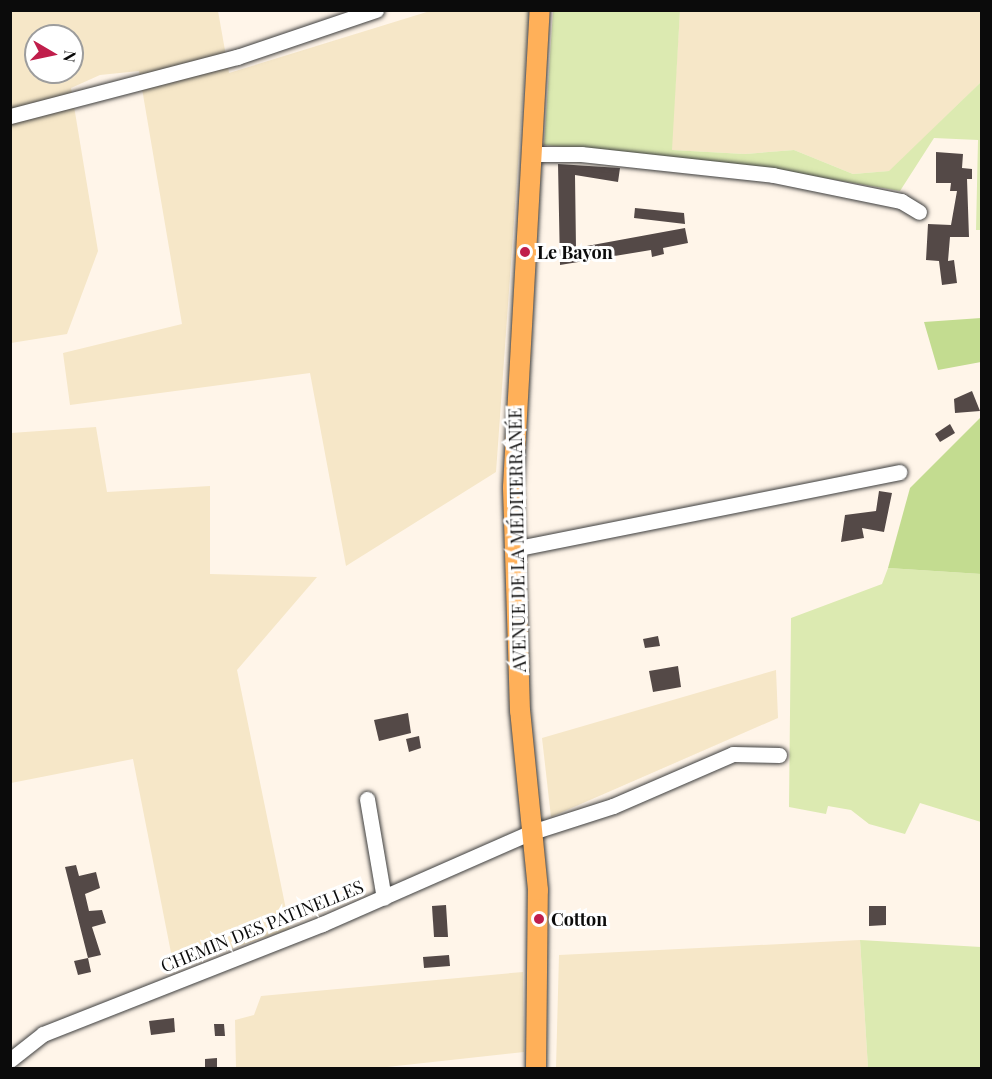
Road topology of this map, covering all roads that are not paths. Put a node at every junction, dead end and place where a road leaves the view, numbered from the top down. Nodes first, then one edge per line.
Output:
1 (376, 10) edge
2 (540, 10) edge
3 (10, 116) edge
4 (531, 154) junction
5 (920, 212) dead end
6 (899, 471) dead end
7 (514, 549) junction
8 (779, 755) dead end
9 (367, 799) dead end
10 (532, 832) junction
11 (384, 898) junction
12 (10, 1060) edge
13 (536, 1068) edge

1 - 3 street
2 - 4 main road, AVENUE DE LA MÉDITERRANÉE
4 - 5 street
4 - 7 main road, AVENUE DE LA MÉDITERRANÉE
6 - 7 street
7 - 10 main road, AVENUE DE LA MÉDITERRANÉE
8 - 10 street, CHEMIN DES PATINELLES
9 - 11 street
10 - 11 street, CHEMIN DES PATINELLES
10 - 13 main road, AVENUE DE LA MÉDITERRANÉE
11 - 12 street, CHEMIN DES PATINELLES

